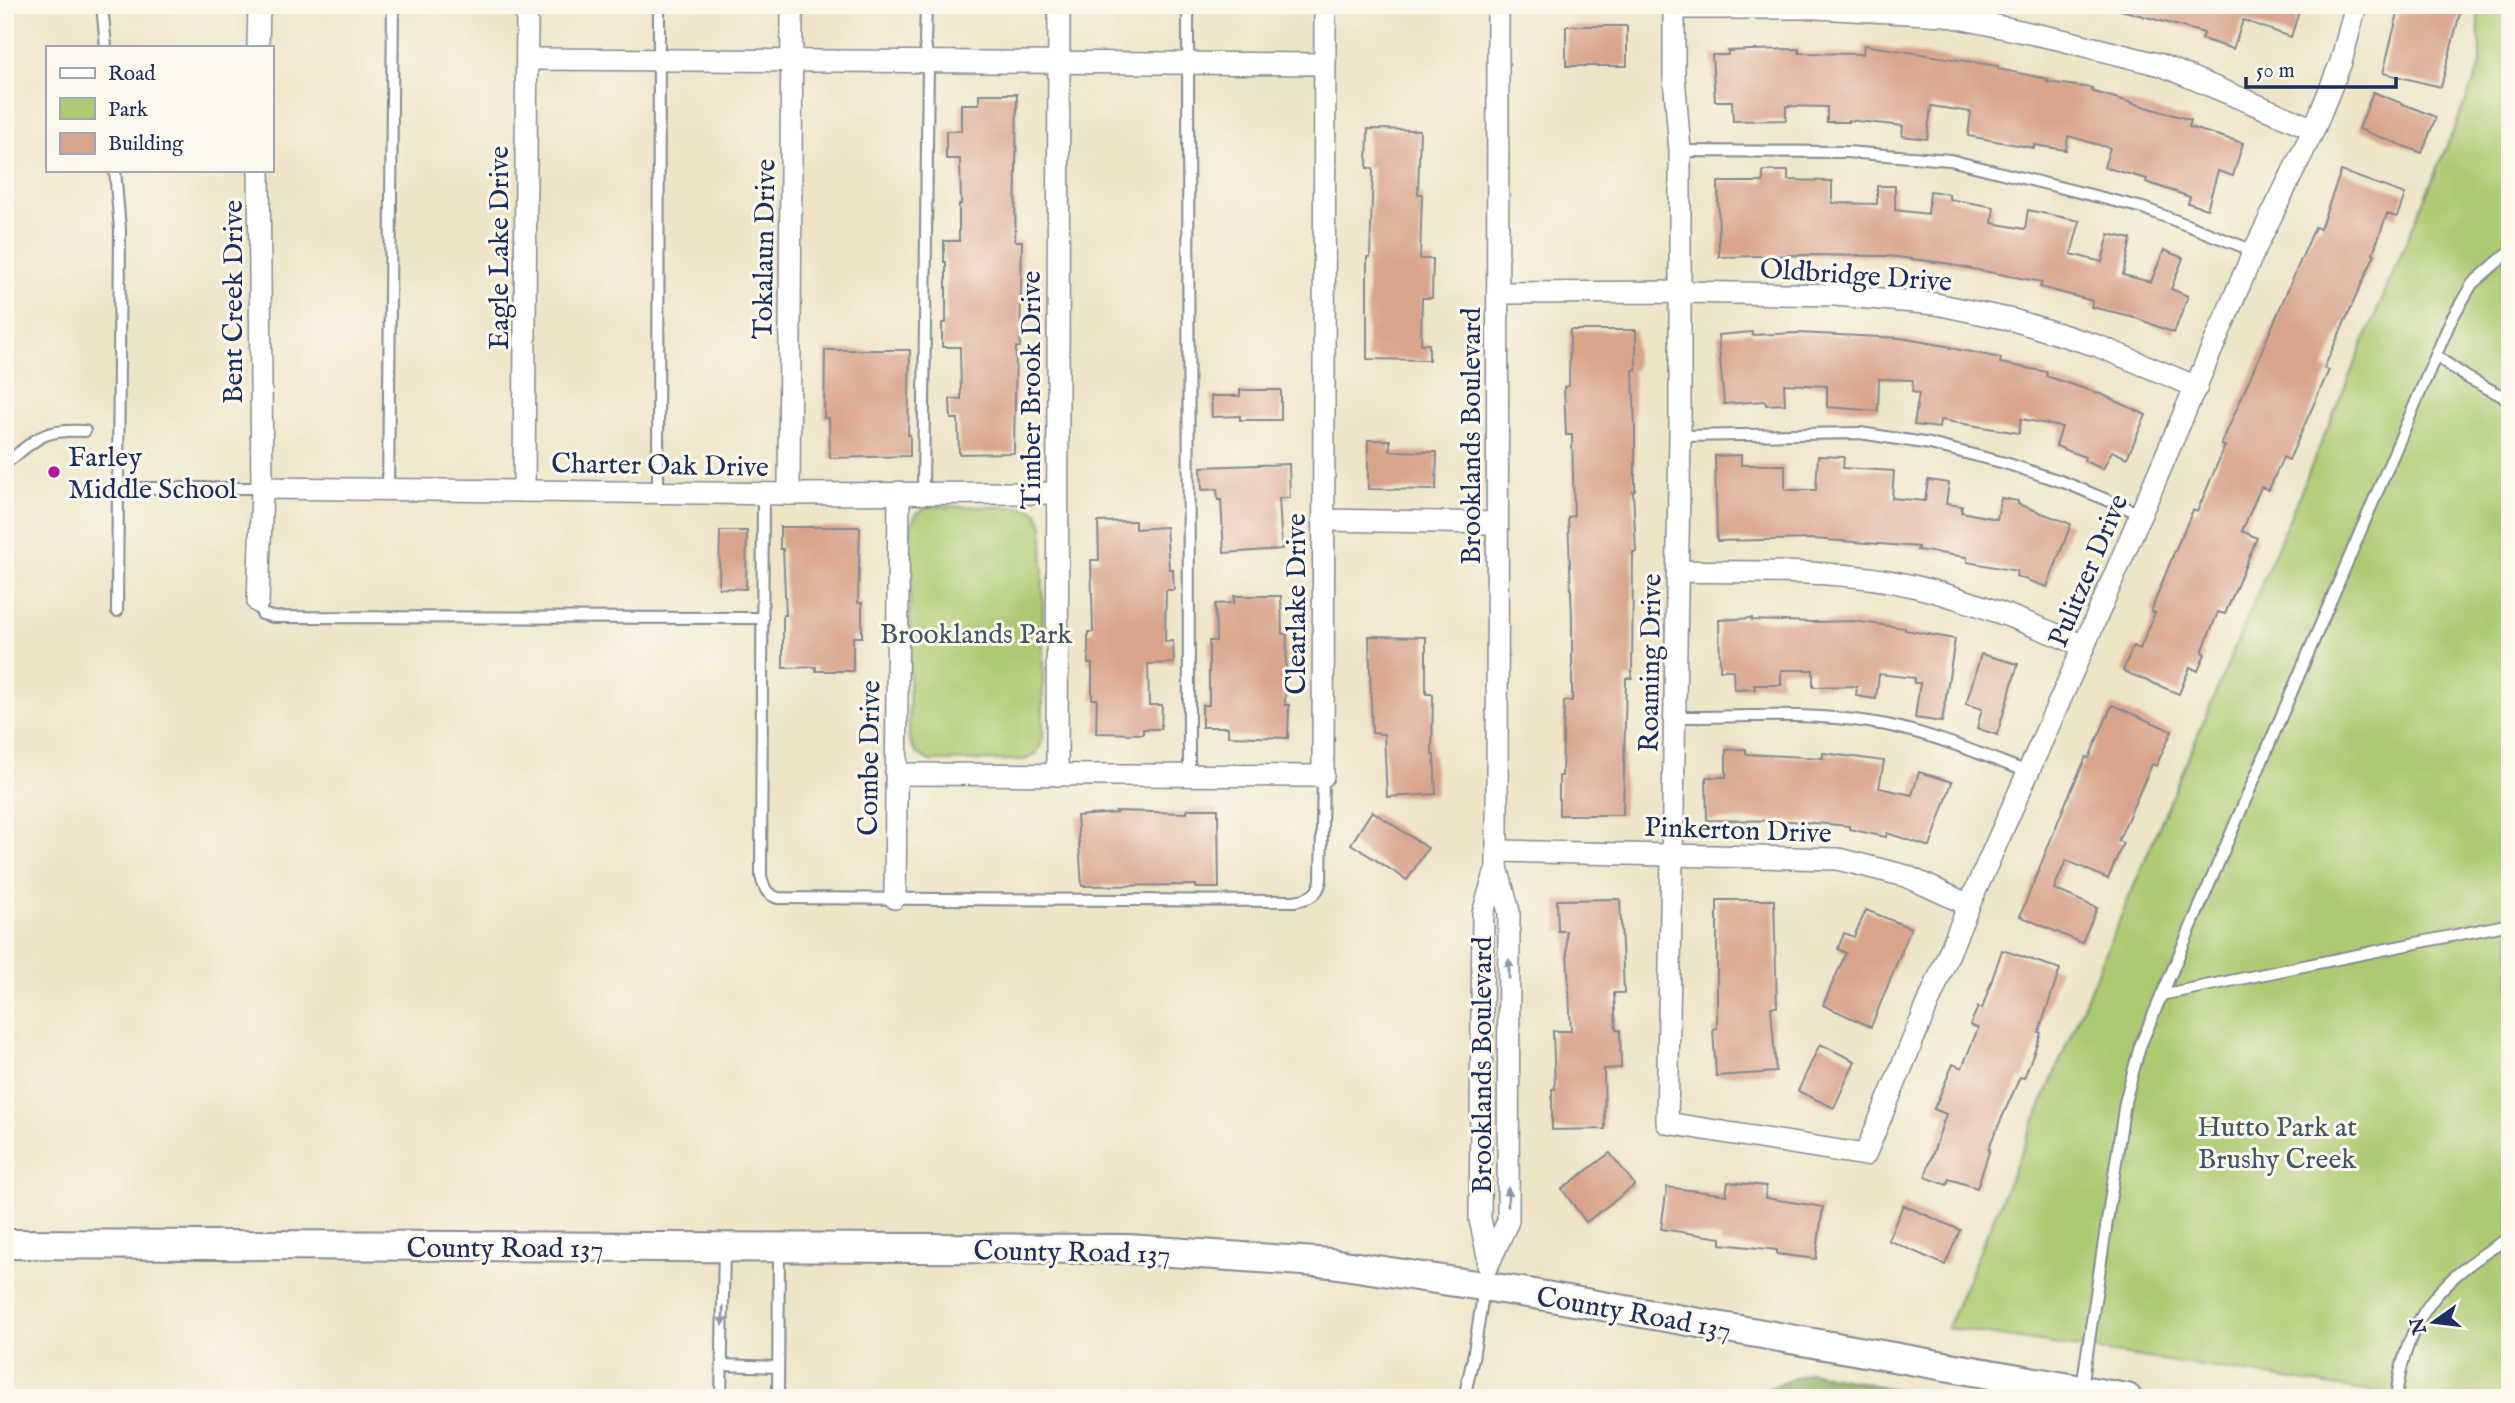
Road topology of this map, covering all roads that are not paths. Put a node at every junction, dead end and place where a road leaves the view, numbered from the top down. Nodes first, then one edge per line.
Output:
1 (102, 5) edge
2 (258, 5) edge
3 (393, 5) edge
4 (527, 5) edge
5 (659, 5) edge
6 (792, 5) edge
7 (926, 5) edge
8 (1059, 5) edge
9 (1188, 5) edge
10 (1325, 5) edge
11 (1498, 5) edge
12 (2356, 5) edge
13 (1674, 7) edge
14 (1816, 7) edge
15 (1945, 10) edge
16 (106, 46) edge
17 (258, 46) edge
18 (527, 59) junction
19 (793, 60) junction
20 (928, 60) junction
21 (658, 61) junction
22 (1188, 62) junction
23 (1058, 64) junction
24 (1325, 64) junction
25 (2314, 129) junction
26 (1680, 151) junction
27 (115, 172) edge
28 (259, 172) edge
29 (2254, 251) junction
30 (2510, 251) edge
31 (1680, 292) junction
32 (1498, 293) junction
33 (2436, 356) junction
34 (2197, 387) junction
35 (2510, 400) edge
36 (85, 431) dead end
37 (1681, 436) junction
38 (5, 464) edge
39 (119, 488) junction
40 (262, 488) junction
41 (388, 490) junction
42 (524, 491) junction
43 (658, 492) junction
44 (899, 492) junction
45 (923, 492) junction
46 (763, 493) junction
47 (1058, 493) junction
48 (789, 494) junction
49 (2141, 514) junction
50 (1323, 520) junction
51 (1497, 523) junction
52 (1679, 571) junction
53 (258, 602) joint
54 (117, 611) dead end
55 (762, 618) junction
56 (2084, 646) junction
57 (1676, 717) junction
58 (2028, 772) junction
59 (896, 774) junction
60 (1057, 775) junction
61 (1189, 775) junction
62 (1323, 776) junction
63 (1673, 854) junction
64 (1497, 859) junction
65 (895, 898) junction
66 (1969, 905) junction
67 (2510, 924) edge
68 (2161, 995) junction
69 (1865, 1155) joint
70 (2510, 1237) edge
71 (5, 1244) edge
72 (724, 1247) junction
73 (779, 1248) junction
74 (1483, 1288) junction
75 (722, 1365) junction
76 (778, 1367) junction
77 (2081, 1390) junction
78 (722, 1398) edge
79 (778, 1398) edge
80 (1464, 1398) edge
81 (2127, 1398) edge
82 (2396, 1398) edge

1 - 16 lane
2 - 17 street
3 - 41 lane
4 - 18 street, Eagle Lake Drive
5 - 21 lane
6 - 19 street, Tokalaun Drive
7 - 20 lane
8 - 23 street, Timber Brook Drive
9 - 22 lane
10 - 24 street, Clearlake Drive
11 - 32 street, Brooklands Boulevard
12 - 25 street, Pulitzer Drive
13 - 14 street
13 - 26 street, Roaming Drive
14 - 15 street
15 - 25 street
18 - 21 street
18 - 42 street, Eagle Lake Drive
19 - 20 street
19 - 21 street
19 - 48 street, Tokalaun Drive
20 - 23 street
20 - 45 lane
21 - 43 lane
22 - 23 street
22 - 24 street
22 - 61 lane
23 - 47 street, Timber Brook Drive
24 - 50 street, Clearlake Drive
25 - 29 street, Pulitzer Drive
26 - 29 lane
26 - 31 street, Roaming Drive
27 - 39 lane
28 - 40 street, Bent Creek Drive
29 - 34 street, Pulitzer Drive
30 - 33 lane
31 - 32 street, Oldbridge Drive
31 - 34 street, Oldbridge Drive
31 - 37 street, Roaming Drive
32 - 51 street, Brooklands Boulevard
33 - 35 lane
33 - 68 lane
34 - 49 street, Pulitzer Drive
36 - 38 lane
37 - 49 lane
37 - 52 street, Roaming Drive
39 - 40 lane
39 - 54 lane
40 - 41 street, Charter Oak Drive
40 - 53 street, Bent Creek Drive
41 - 42 street, Charter Oak Drive
42 - 43 street, Charter Oak Drive
43 - 46 street, Charter Oak Drive
44 - 45 street, Charter Oak Drive
44 - 48 street, Charter Oak Drive
44 - 59 street, Combe Drive
45 - 47 street, Charter Oak Drive
46 - 48 street, Charter Oak Drive
46 - 55 lane
47 - 60 street, Timber Brook Drive
49 - 56 street, Pulitzer Drive
50 - 51 street
50 - 62 street, Clearlake Drive
51 - 64 street, Brooklands Boulevard
52 - 56 street
52 - 57 street, Roaming Drive
53 - 55 lane
55 - 65 lane
56 - 58 street, Pulitzer Drive
57 - 58 lane
57 - 63 street, Roaming Drive
58 - 66 street, Pulitzer Drive
59 - 60 street
59 - 65 street, Combe Drive
60 - 61 street
61 - 62 street
62 - 65 lane
63 - 64 street, Pinkerton Drive
63 - 66 street, Pinkerton Drive
63 - 69 street, Roaming Drive
64 - 74 street, Brooklands Boulevard
66 - 69 street, Pulitzer Drive
67 - 68 lane
68 - 77 lane
70 - 82 lane
71 - 72 street, County Road 137
72 - 73 street, County Road 137
72 -> 75 lane
73 - 74 street, County Road 137
73 - 76 lane
74 - 77 street, County Road 137
74 - 80 lane
75 - 76 lane
75 - 78 lane
76 - 79 lane
77 - 81 street, County Road 137

